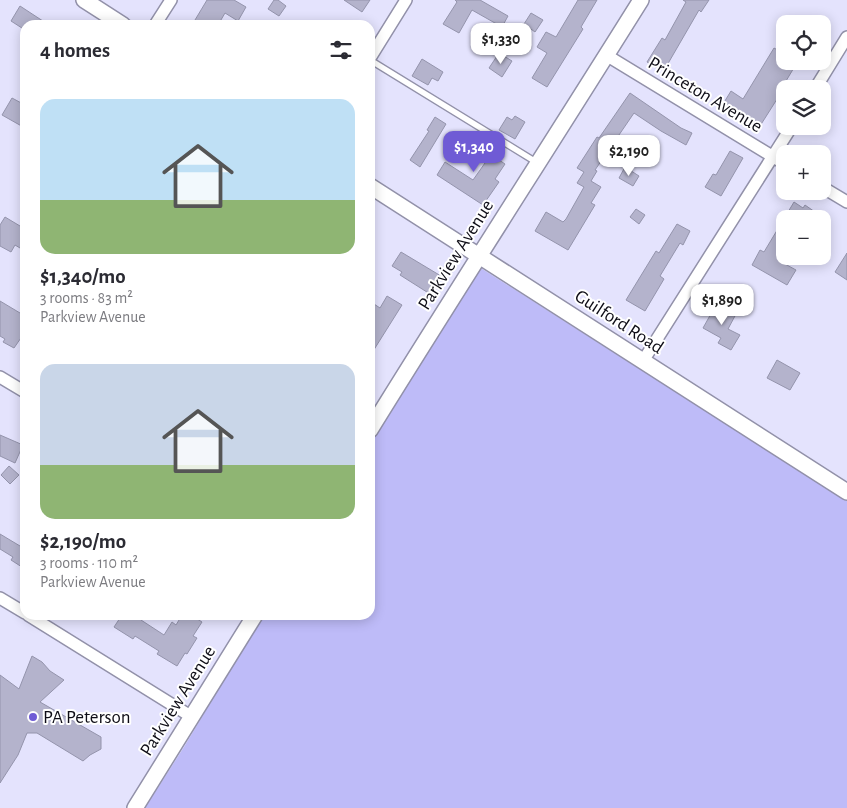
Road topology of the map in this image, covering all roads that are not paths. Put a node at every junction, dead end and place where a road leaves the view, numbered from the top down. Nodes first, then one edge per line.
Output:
1 (84, 0) edge
2 (171, 0) edge
3 (406, 0) edge
4 (641, 0) edge
5 (116, 20) edge
6 (159, 20) edge
7 (847, 37) edge
8 (375, 51) edge
9 (606, 55) junction
10 (375, 62) edge
11 (821, 80) edge
12 (787, 135) edge
13 (774, 157) junction
14 (538, 163) junction
15 (375, 189) edge
16 (831, 192) edge
17 (847, 202) edge
18 (478, 255) junction
19 (644, 361) junction
20 (0, 377) edge
21 (20, 389) edge
22 (375, 422) edge
23 (847, 492) edge
24 (0, 598) edge
25 (20, 610) edge
26 (36, 620) edge
27 (252, 620) edge
28 (192, 717) junction
29 (135, 808) edge

1 - 5 street
2 - 6 street
3 - 8 street
4 - 9 street, Parkview Avenue
7 - 11 street
9 - 13 street, Princeton Avenue
9 - 14 street, Parkview Avenue
10 - 14 lane
12 - 13 street
13 - 19 street
14 - 18 street, Parkview Avenue
15 - 18 street, Guilford Road
16 - 17 street
18 - 19 street, Guilford Road
18 - 22 street, Parkview Avenue
19 - 23 street, Guilford Road
20 - 21 street
24 - 25 street
26 - 28 street
27 - 28 street, Parkview Avenue
28 - 29 street, Parkview Avenue

